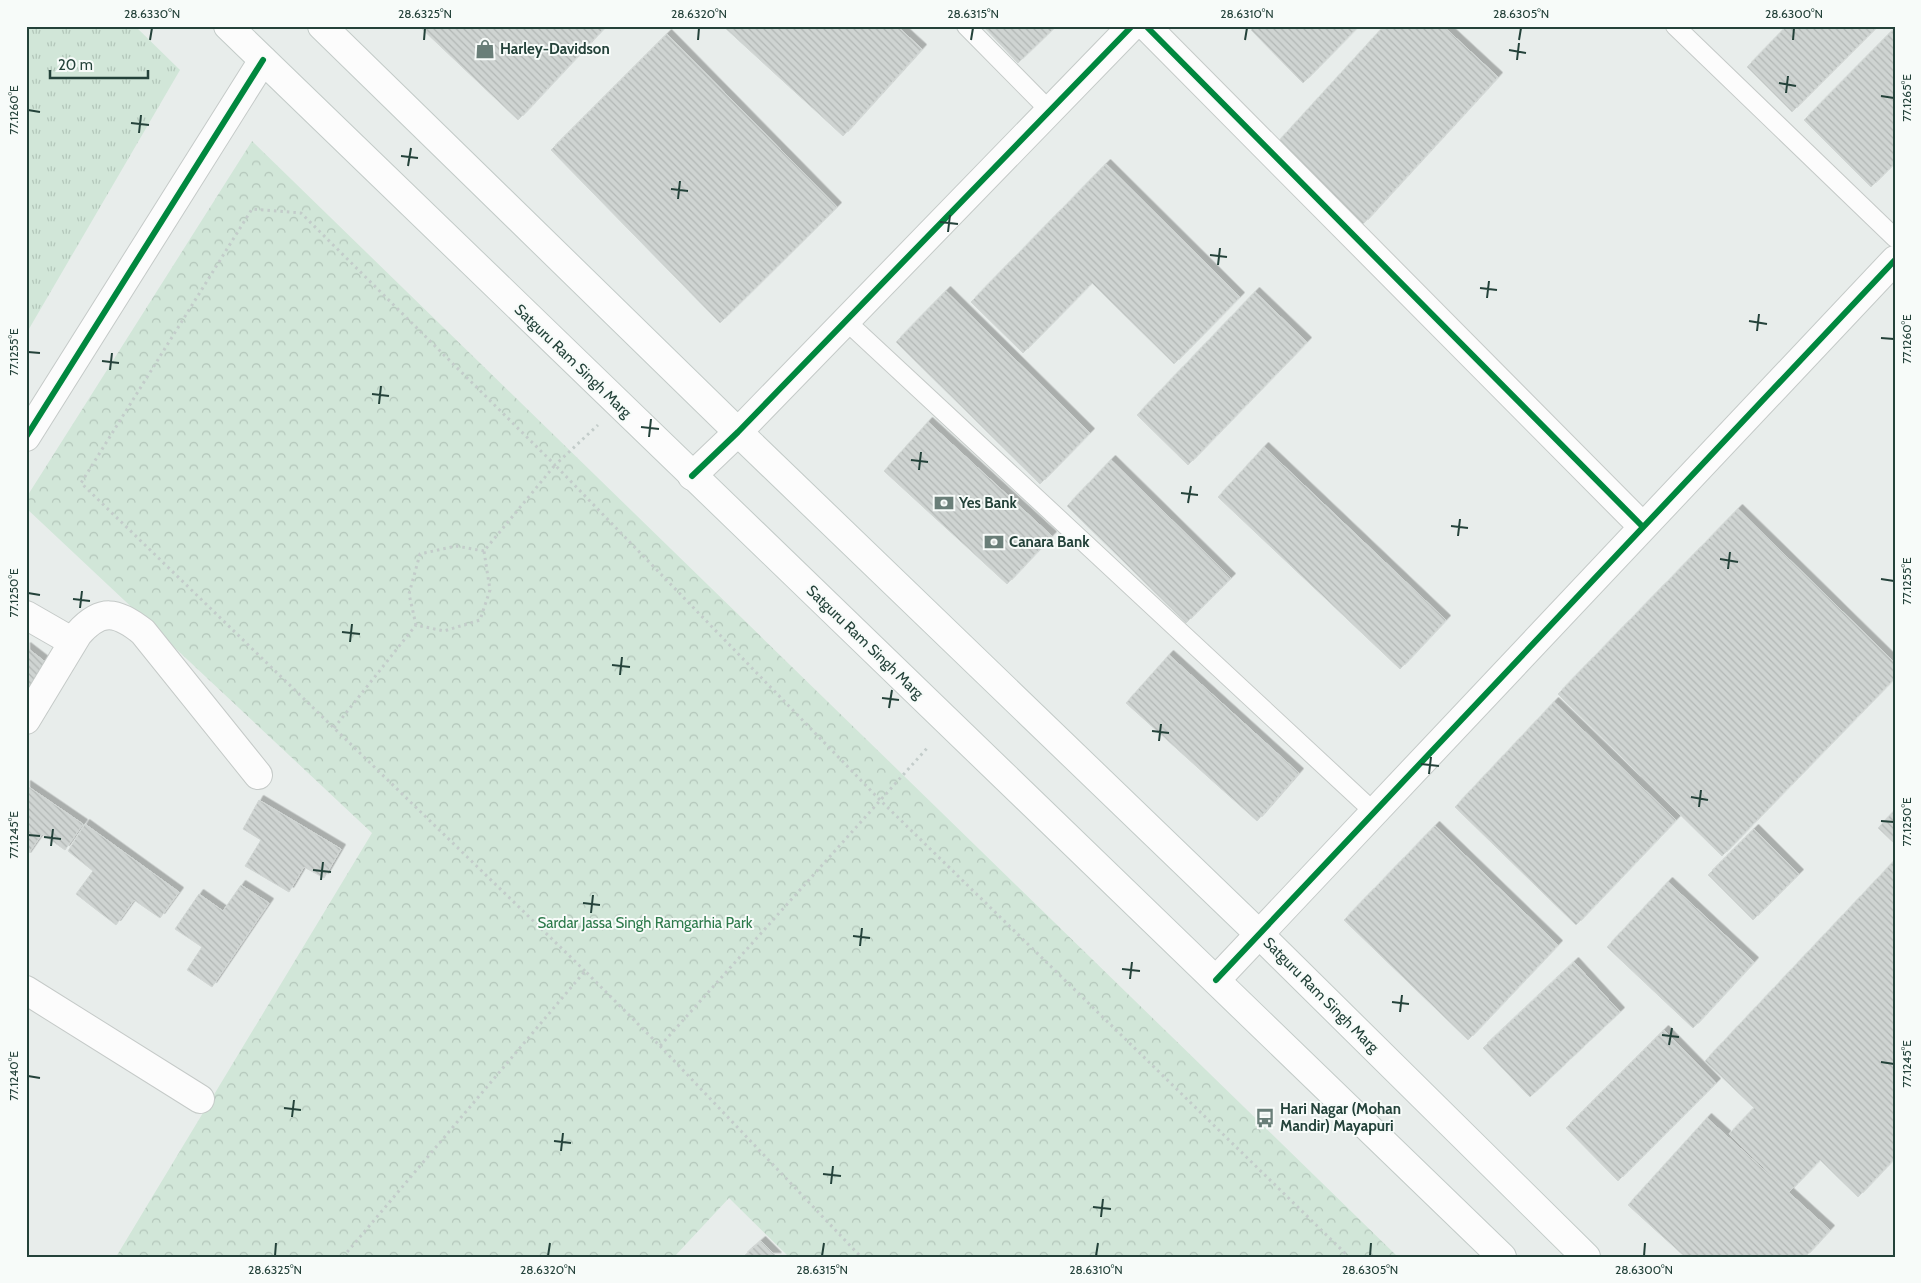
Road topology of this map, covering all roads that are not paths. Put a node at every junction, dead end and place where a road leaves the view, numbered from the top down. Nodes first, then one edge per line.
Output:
1 (228, 26) edge
2 (322, 26) edge
3 (966, 26) edge
4 (1132, 26) edge
5 (1146, 26) edge
6 (1676, 26) edge
7 (263, 60) junction
8 (1050, 110) junction
9 (1895, 238) edge
10 (1895, 260) edge
11 (846, 321) junction
12 (738, 432) junction
13 (26, 438) edge
14 (692, 476) junction
15 (1643, 527) junction
16 (26, 615) edge
17 (73, 642) junction
18 (26, 720) edge
19 (258, 775) dead end
20 (1374, 812) junction
21 (1259, 934) junction
22 (1216, 980) junction
23 (26, 990) edge
24 (200, 1099) dead end
25 (1502, 1257) edge
26 (1586, 1257) edge

1 - 7 main road, Satguru Ram Singh Marg
2 - 12 main road, Satguru Ram Singh Marg
3 - 8 lane
4 - 8 main road
5 - 15 main road
6 - 9 lane
7 - 13 main road
7 - 14 main road, Satguru Ram Singh Marg
8 - 11 main road
10 - 15 main road
11 - 12 main road
11 - 20 lane
12 - 14 main road
12 - 21 main road, Satguru Ram Singh Marg
14 - 22 main road, Satguru Ram Singh Marg
15 - 20 main road
16 - 17 main road
17 - 18 main road
17 - 19 main road
20 - 21 main road
21 - 22 main road
21 - 26 main road, Satguru Ram Singh Marg
22 - 25 main road, Satguru Ram Singh Marg
23 - 24 main road

